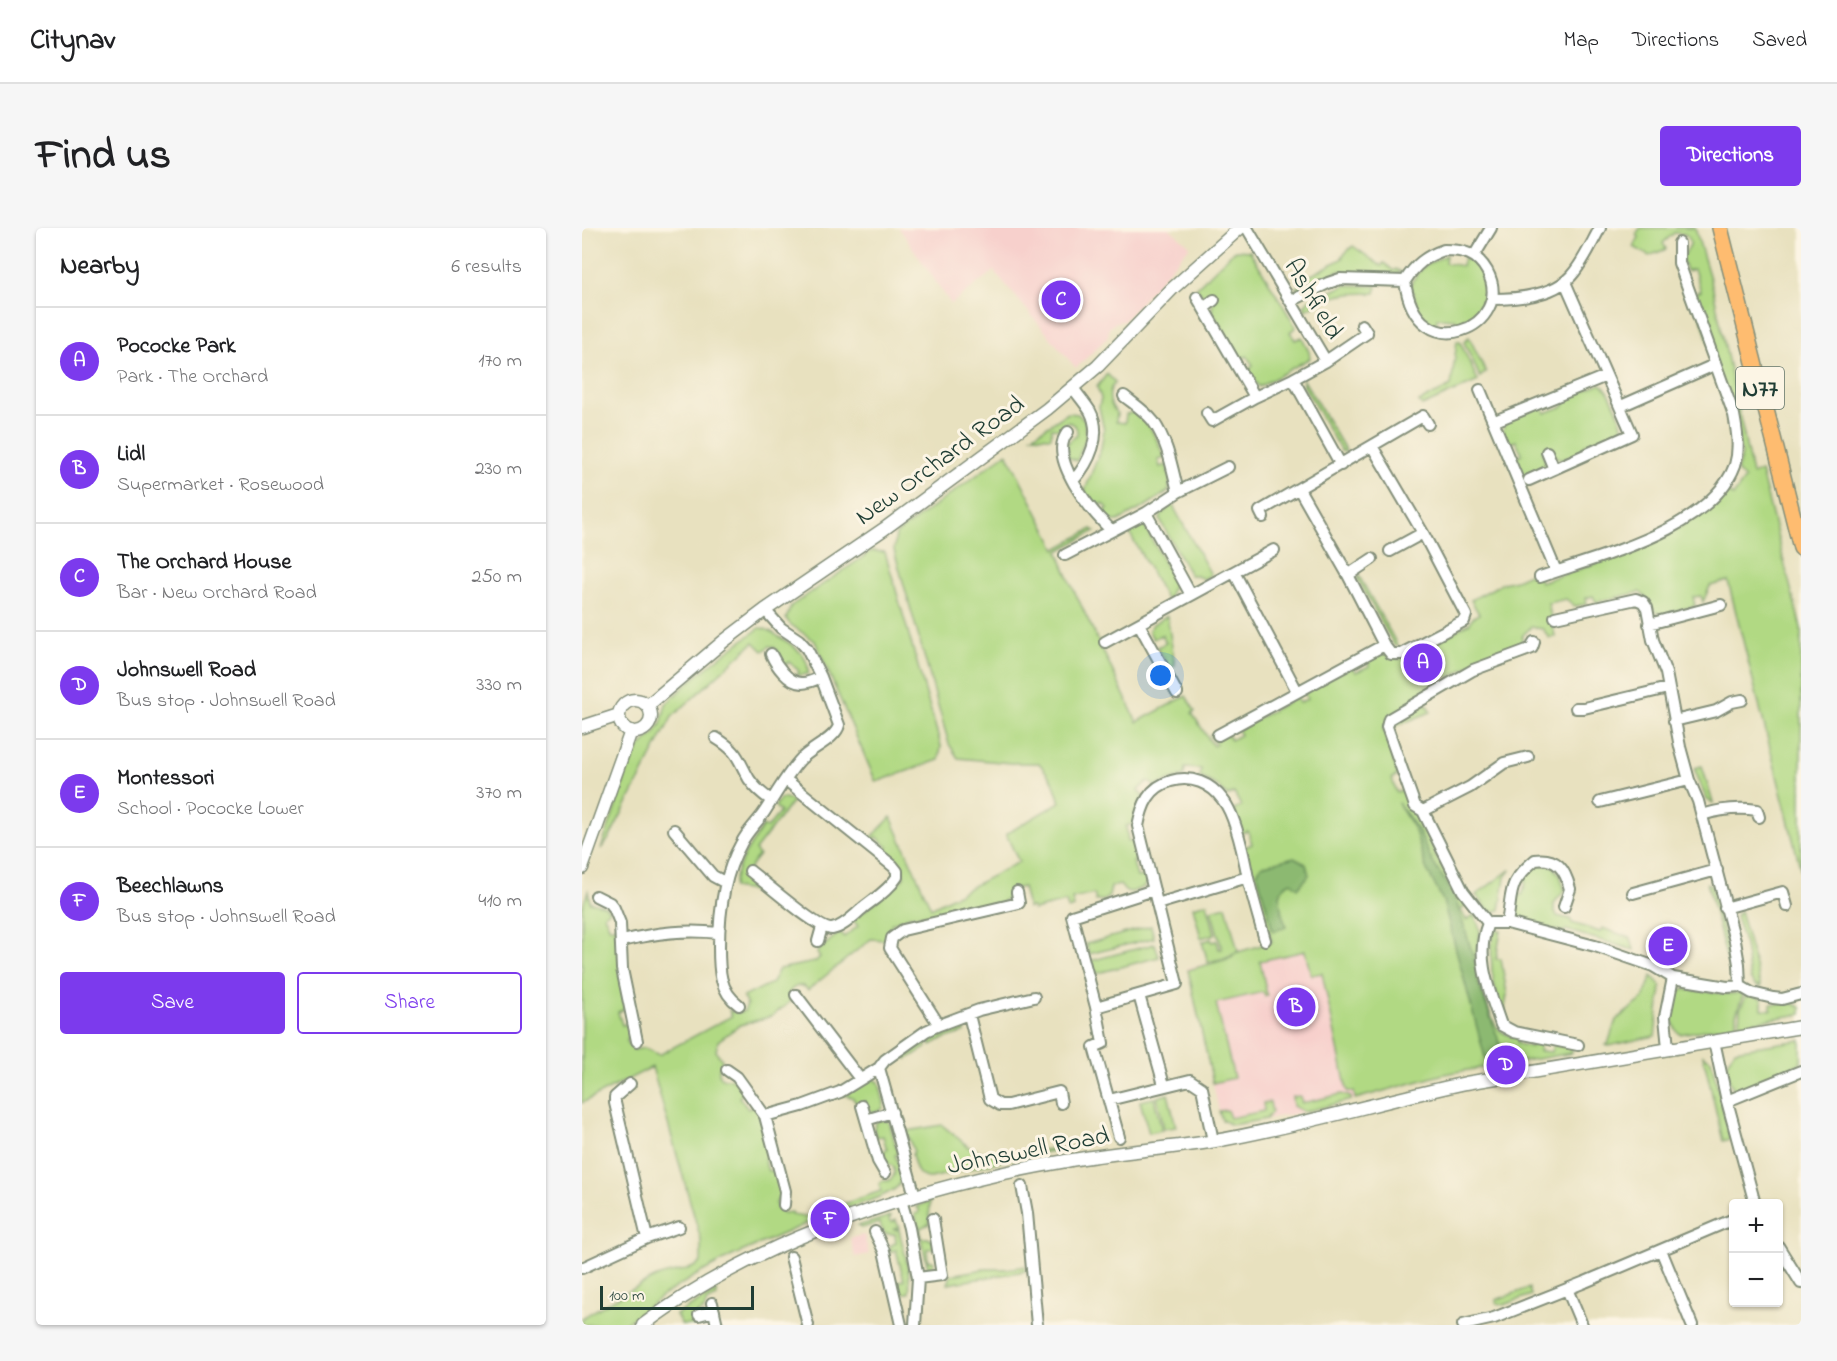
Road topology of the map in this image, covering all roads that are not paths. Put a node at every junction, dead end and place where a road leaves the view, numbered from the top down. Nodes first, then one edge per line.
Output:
1 (1240, 228) edge
2 (1247, 228) edge
3 (1491, 228) edge
4 (1600, 228) edge
5 (1720, 228) edge
6 (1679, 243) dead end
7 (1474, 256) junction
8 (1405, 281) junction
9 (1565, 282) junction
10 (1197, 297) dead end
11 (1492, 298) junction
12 (1214, 300) dead end
13 (1291, 302) junction
14 (1204, 308) junction
15 (1362, 326) dead end
16 (1326, 361) junction
17 (1714, 365) junction
18 (1606, 376) junction
19 (1293, 380) junction
20 (1073, 388) junction
21 (1480, 390) dead end
22 (1124, 396) dead end
23 (1255, 397) junction
24 (1620, 406) junction
25 (1207, 413) dead end
26 (1495, 421) junction
27 (1428, 424) dead end
28 (1068, 432) dead end
29 (1372, 446) junction
30 (1547, 452) dead end
31 (1341, 465) junction
32 (1228, 467) dead end
33 (1554, 469) junction
34 (1529, 480) dead end
35 (1072, 481) junction
36 (1299, 489) junction
37 (1178, 492) junction
38 (1146, 513) junction
39 (1263, 517) dead end
40 (1111, 530) junction
41 (1423, 533) junction
42 (1801, 548) edge
43 (1274, 550) dead end
44 (1390, 551) dead end
45 (1065, 555) dead end
46 (1372, 559) dead end
47 (1556, 571) junction
48 (1234, 572) junction
49 (1348, 575) junction
50 (1540, 577) dead end
51 (1191, 595) junction
52 (1721, 605) dead end
53 (765, 610) junction
54 (1555, 617) dead end
55 (1139, 624) junction
56 (1649, 624) junction
57 (1105, 642) dead end
58 (1534, 642) dead end
59 (1384, 645) junction
60 (771, 654) dead end
61 (821, 677) junction
62 (1668, 688) junction
63 (1297, 691) junction
64 (1177, 693) dead end
65 (1742, 700) dead end
66 (647, 706) junction
67 (1582, 711) dead end
68 (619, 715) junction
69 (1674, 721) junction
70 (582, 727) edge
71 (631, 731) junction
72 (1218, 735) dead end
73 (716, 738) dead end
74 (1528, 757) dead end
75 (786, 780) junction
76 (1689, 780) junction
77 (1605, 798) dead end
78 (771, 800) junction
79 (1423, 811) junction
80 (1702, 815) junction
81 (1759, 817) dead end
82 (674, 831) dead end
83 (582, 868) edge
84 (1717, 870) junction
85 (750, 871) dead end
86 (1248, 877) junction
87 (726, 883) junction
88 (1154, 890) junction
89 (1017, 892) dead end
90 (1633, 895) dead end
91 (596, 896) dead end
92 (1157, 904) junction
93 (1787, 906) dead end
94 (1564, 907) dead end
95 (1725, 908) junction
96 (1488, 923) junction
97 (1507, 923) junction
98 (822, 927) junction
99 (719, 933) junction
100 (1265, 940) dead end
101 (622, 941) junction
102 (818, 941) dead end
103 (1673, 978) junction
104 (1740, 986) junction
105 (1801, 994) edge
106 (796, 995) dead end
107 (1139, 995) junction
108 (1034, 997) dead end
109 (739, 1005) dead end
110 (1096, 1007) junction
111 (969, 1015) junction
112 (939, 1025) junction
113 (1801, 1027) edge
114 (637, 1041) dead end
115 (1714, 1041) junction
116 (1578, 1045) dead end
117 (1668, 1048) junction
118 (879, 1068) junction
119 (728, 1070) dead end
120 (1801, 1071) edge
121 (860, 1079) junction
122 (630, 1084) dead end
123 (1164, 1085) junction
124 (1108, 1100) junction
125 (1727, 1101) junction
126 (1061, 1103) dead end
127 (862, 1106) dead end
128 (892, 1112) junction
129 (765, 1116) junction
130 (866, 1120) junction
131 (1119, 1137) dead end
132 (1213, 1141) junction
133 (885, 1173) dead end
134 (1022, 1186) dead end
135 (915, 1196) junction
136 (1754, 1199) edge
137 (901, 1200) junction
138 (784, 1205) dead end
139 (933, 1219) dead end
140 (1729, 1221) edge
141 (679, 1227) dead end
142 (874, 1232) dead end
143 (647, 1238) junction
144 (1661, 1250) junction
145 (1783, 1253) edge
146 (791, 1257) dead end
147 (582, 1268) edge
148 (918, 1278) junction
149 (1801, 1283) edge
150 (1567, 1289) junction
151 (896, 1302) junction
152 (917, 1303) junction
153 (699, 1315) dead end
154 (643, 1325) edge
155 (717, 1325) edge
156 (808, 1325) edge
157 (901, 1325) edge
158 (915, 1325) edge
159 (1038, 1325) edge
160 (1463, 1325) edge
161 (1582, 1325) edge
162 (1692, 1325) edge

1 - 20 street, New Orchard Road
2 - 13 street, Ashfield
3 - 7 street
4 - 9 street
5 - 42 main road, N77
6 - 17 street
7 - 8 street
7 - 11 street
8 - 11 street
8 - 13 street
9 - 11 street
9 - 18 street
10 - 14 street
12 - 14 street
13 - 16 street, Ashfield
14 - 23 street
15 - 16 street, Ashfield
16 - 19 street, Ashfield
17 - 24 street
17 - 47 street
18 - 24 street
18 - 26 street
19 - 23 street, Ashfield
19 - 31 street
20 - 35 street
20 - 53 street, New Orchard Road
21 - 26 street
22 - 37 street
23 - 25 street, Ashfield
24 - 33 street
26 - 47 street
27 - 29 street
28 - 35 street
29 - 31 street
29 - 41 street
30 - 33 street
31 - 36 street
32 - 37 street
33 - 34 street
35 - 40 street
36 - 39 street
36 - 49 street
37 - 38 street
38 - 40 street
38 - 51 street
40 - 45 street
41 - 44 street
41 - 59 street
43 - 48 street
46 - 49 street
47 - 50 street
48 - 51 street
48 - 63 street
49 - 59 street
51 - 55 street
52 - 56 street
53 - 61 street
53 - 66 street, New Orchard Road
54 - 56 street
55 - 57 street
55 - 64 street
56 - 62 street
58 - 79 street
59 - 63 street
60 - 61 street
61 - 75 street
62 - 67 street
62 - 69 street
63 - 72 street
65 - 69 street
66 - 68 street
66 - 71 street
68 - 70 street
68 - 71 street
69 - 76 street
71 - 83 street
73 - 78 street
74 - 79 street
75 - 78 street
75 - 98 street
76 - 77 street
76 - 80 street
78 - 87 street
79 - 96 street
80 - 81 street
80 - 84 street
82 - 87 street
84 - 90 street
84 - 95 street
85 - 98 street
86 - 88 street
86 - 92 street
86 - 100 street
87 - 99 street
88 - 92 street
88 - 110 street
89 - 112 street
91 - 101 street
92 - 107 street
93 - 95 street
94 - 97 street
95 - 104 street
96 - 97 street
96 - 116 street
97 - 103 street
98 - 102 street
99 - 101 street
99 - 109 street
101 - 114 street
103 - 104 street
103 - 117 street
104 - 105 street
106 - 121 street
107 - 110 street
107 - 123 street
108 - 111 street
110 - 124 street
111 - 112 street
111 - 126 street
112 - 118 street
113 - 115 street, Johnswell Road
115 - 117 street, Johnswell Road
115 - 125 street
117 - 132 street, Johnswell Road
118 - 121 street
118 - 128 street
119 - 129 street
120 - 125 street
121 - 129 street
122 - 143 street
123 - 124 street
123 - 132 street
124 - 131 street
125 - 136 street
127 - 130 street
128 - 130 street
128 - 135 street
129 - 138 street
130 - 133 street
132 - 135 street, Johnswell Road
134 - 159 street
135 - 137 street, Johnswell Road
137 - 148 street
137 - 154 street, Johnswell Road
139 - 148 street
140 - 144 street
141 - 143 street
142 - 151 street
143 - 147 street
144 - 150 street
144 - 162 street
145 - 149 street
146 - 156 street
148 - 152 street
150 - 160 street
150 - 161 street
151 - 152 street
151 - 157 street
152 - 158 street
153 - 155 street

